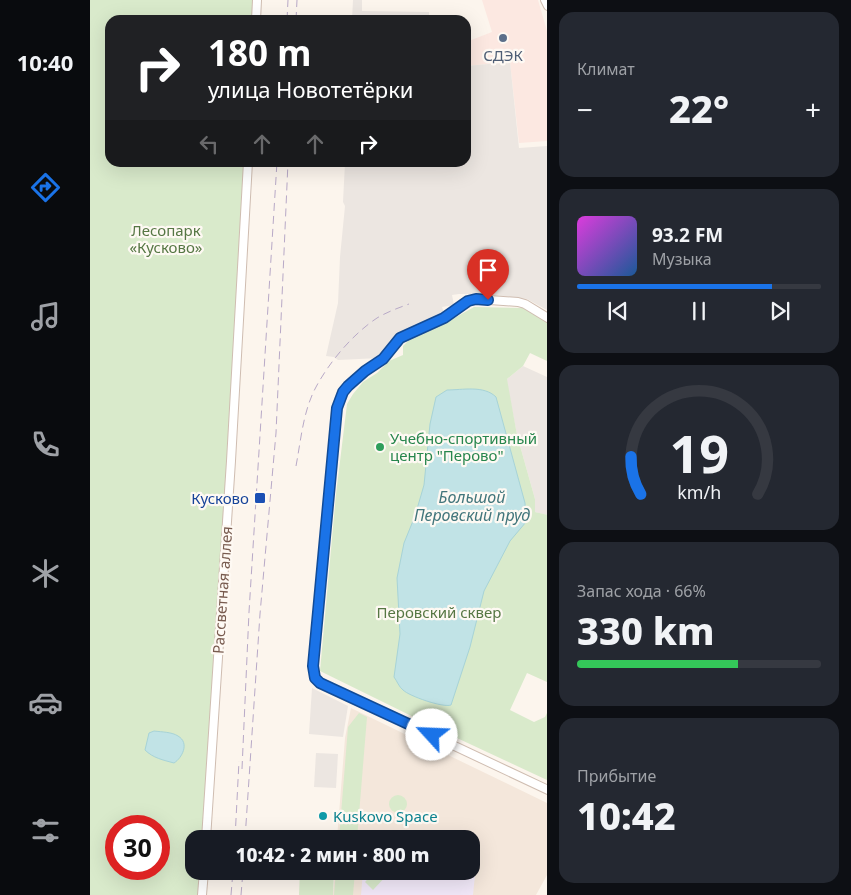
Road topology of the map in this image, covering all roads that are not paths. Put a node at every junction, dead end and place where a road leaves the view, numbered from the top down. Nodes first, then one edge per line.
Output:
1 (257, 0) edge
2 (545, 0) edge
3 (547, 6) edge
4 (256, 15) edge
5 (248, 167) edge
6 (547, 318) edge
7 (547, 790) edge
8 (207, 830) edge
9 (203, 880) edge
10 (202, 895) edge

1 - 4 street
2 - 3 street
5 - 8 street, Рассветная аллея
6 - 7 street
9 - 10 street

